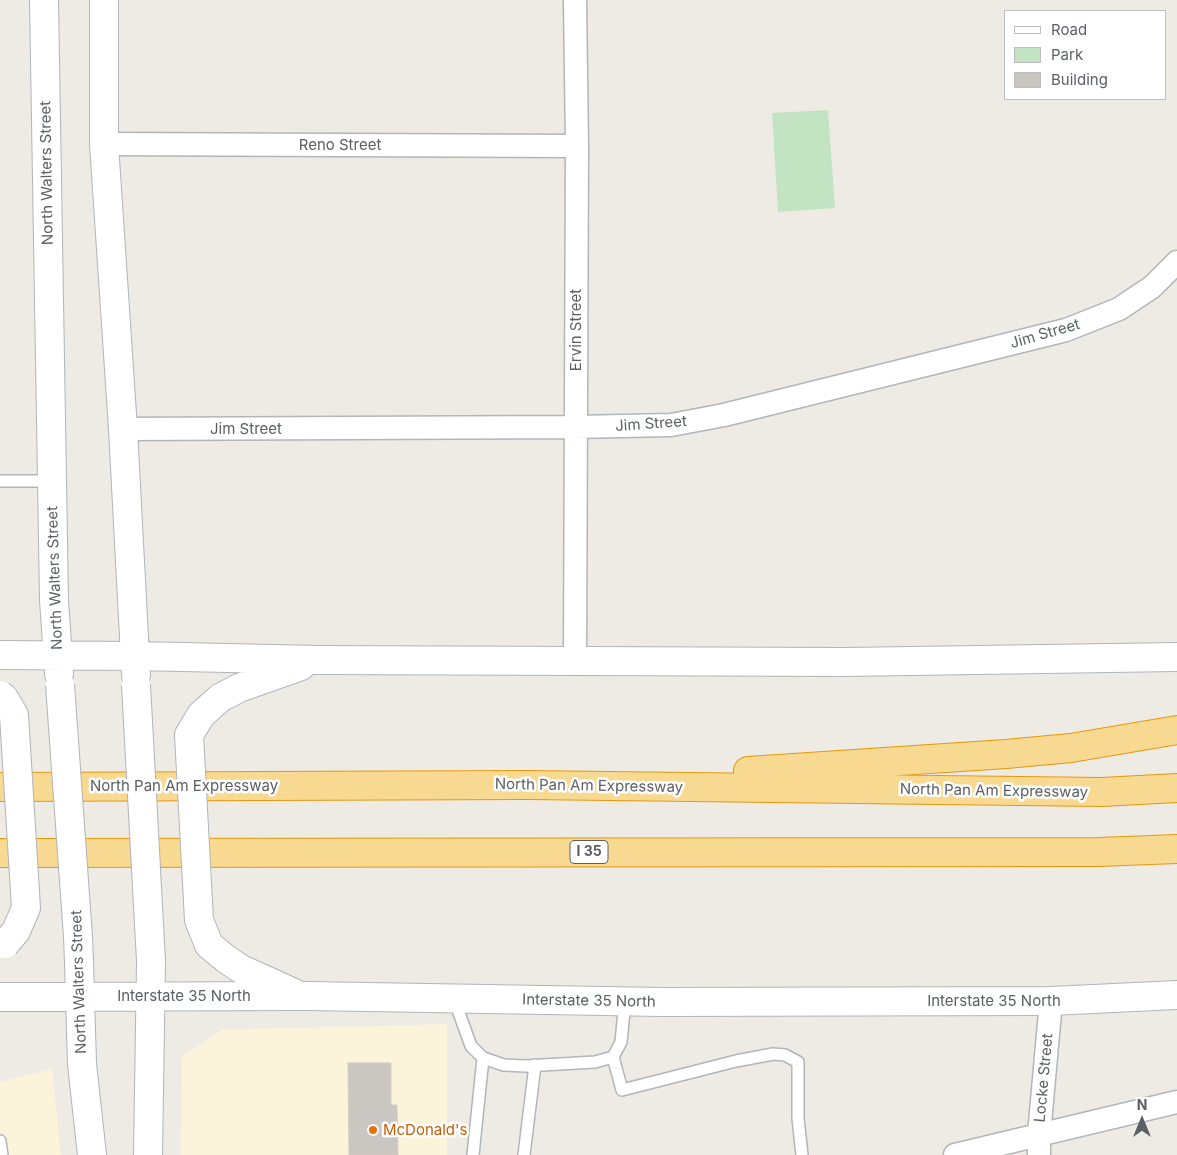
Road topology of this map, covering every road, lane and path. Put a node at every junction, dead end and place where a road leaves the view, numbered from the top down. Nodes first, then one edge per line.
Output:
1 (44, 0) edge
2 (104, 0) edge
3 (575, 0) edge
4 (104, 144) junction
5 (577, 146) junction
6 (1177, 262) edge
7 (575, 427) junction
8 (123, 429) junction
9 (0, 481) edge
10 (52, 481) junction
11 (0, 655) edge
12 (58, 656) junction
13 (136, 656) junction
14 (1177, 657) edge
15 (319, 660) junction
16 (575, 660) junction
17 (0, 695) edge
18 (1177, 730) edge
19 (527, 785) junction
20 (1, 787) edge
21 (1177, 788) edge
22 (1177, 849) edge
23 (0, 853) edge
24 (2, 945) edge
25 (1177, 995) edge
26 (79, 996) junction
27 (150, 996) junction
28 (300, 996) junction
29 (0, 997) edge
30 (454, 999) junction
31 (625, 1001) junction
32 (1051, 1001) junction
33 (613, 1057) junction
34 (483, 1058) junction
35 (535, 1065) junction
36 (1177, 1102) edge
37 (0, 1141) edge
38 (1039, 1144) edge
39 (2, 1155) edge
40 (92, 1155) edge
41 (148, 1155) edge
42 (473, 1155) edge
43 (524, 1155) edge
44 (802, 1155) edge
45 (954, 1155) edge

1 - 10 main road, North Walters Street
2 - 4 main road
3 - 5 street, Ervin Street
4 - 5 street, Reno Street
4 - 8 main road
5 - 7 street, Ervin Street
6 - 7 street, Jim Street
7 - 8 street, Jim Street
7 - 16 street, Ervin Street
8 - 13 main road
9 - 10 lane
10 - 12 main road, North Walters Street
11 - 12 main road
12 - 13 main road
12 - 26 main road, North Walters Street, bridge
13 - 15 main road
13 - 27 main road, bridge
14 - 16 main road
15 - 16 main road
15 - 28 main road, bridge
17 - 24 main road, bridge
18 - 19 highway
19 - 20 highway, North Pan Am Expressway
19 - 21 highway, North Pan Am Expressway
22 - 23 highway, I 35
25 - 32 main road, Interstate 35 North
26 - 27 main road, Interstate 35 North
26 - 29 main road, Interstate 35 North
26 - 40 main road, North Walters Street
27 - 28 main road, Interstate 35 North
27 - 41 main road
28 - 30 main road, Interstate 35 North
30 - 31 main road, Interstate 35 North
30 - 34 lane
31 - 32 main road, Interstate 35 North
31 - 33 lane
32 - 38 street, Locke Street
33 - 35 lane
33 - 44 lane
34 - 35 lane
34 - 42 lane
35 - 43 lane
36 - 38 street
37 - 39 lane
38 - 45 street

